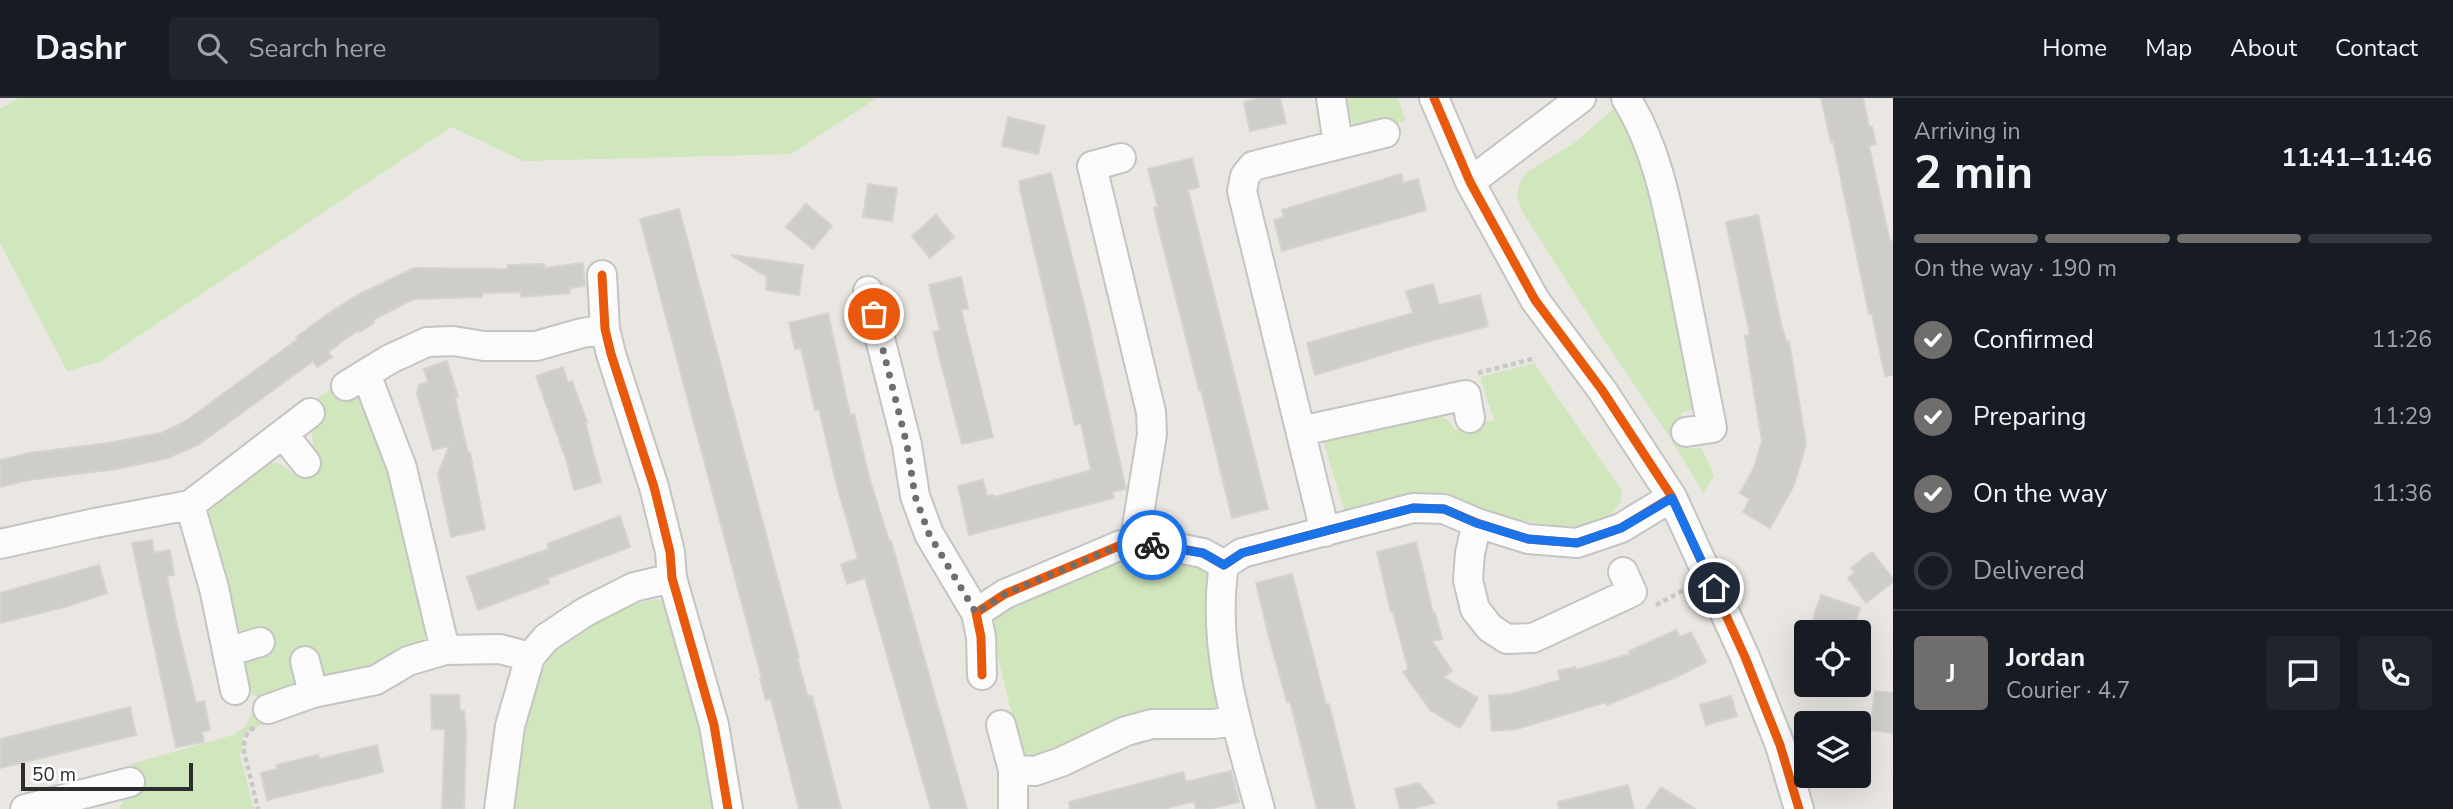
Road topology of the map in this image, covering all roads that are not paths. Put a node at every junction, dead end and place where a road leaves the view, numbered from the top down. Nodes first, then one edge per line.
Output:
1 (1331, 98) edge
2 (1434, 98) edge
3 (1581, 98) edge
4 (1626, 98) edge
5 (1385, 133) dead end
6 (1338, 144) junction
7 (1121, 158) dead end
8 (1470, 182) junction
9 (602, 275) dead end
10 (868, 291) dead end
11 (605, 329) junction
12 (310, 413) dead end
13 (1470, 418) dead end
14 (1301, 432) junction
15 (1686, 432) dead end
16 (283, 434) junction
17 (306, 463) dead end
18 (1672, 498) junction
19 (190, 505) junction
20 (1476, 523) junction
21 (1325, 532) junction
22 (0, 544) edge
23 (1134, 545) junction
24 (1224, 565) junction
25 (1623, 572) dead end
26 (672, 578) junction
27 (976, 613) junction
28 (260, 642) dead end
29 (444, 650) junction
30 (227, 652) junction
31 (530, 657) junction
32 (305, 660) dead end
33 (982, 675) dead end
34 (235, 690) dead end
35 (313, 693) junction
36 (268, 709) road end
37 (1236, 721) junction
38 (1000, 725) dead end
39 (1013, 770) junction
40 (130, 782) dead end
41 (102, 799) edge
42 (25, 809) edge
43 (499, 809) edge
44 (728, 809) edge
45 (1013, 809) edge
46 (1260, 809) edge
47 (1799, 809) edge

1 - 6 street
2 - 8 street
3 - 8 street
4 - 15 street
5 - 6 street
6 - 14 street
7 - 23 street
8 - 18 street
9 - 11 street
10 - 27 street
11 - 26 street
11 - 29 street
12 - 16 street
13 - 14 street
14 - 21 street
16 - 17 street
16 - 19 street
18 - 20 street
18 - 47 street
19 - 22 street
19 - 30 street
20 - 21 street
20 - 25 street
21 - 24 street
23 - 24 street
23 - 27 street
24 - 37 street
26 - 31 street
26 - 44 street
27 - 33 street
28 - 30 street
29 - 31 street
29 - 35 street
30 - 34 street
31 - 43 street
32 - 35 street
35 - 36 street
37 - 39 street
37 - 46 street
38 - 39 street
39 - 45 street
40 - 41 street
41 - 42 street

